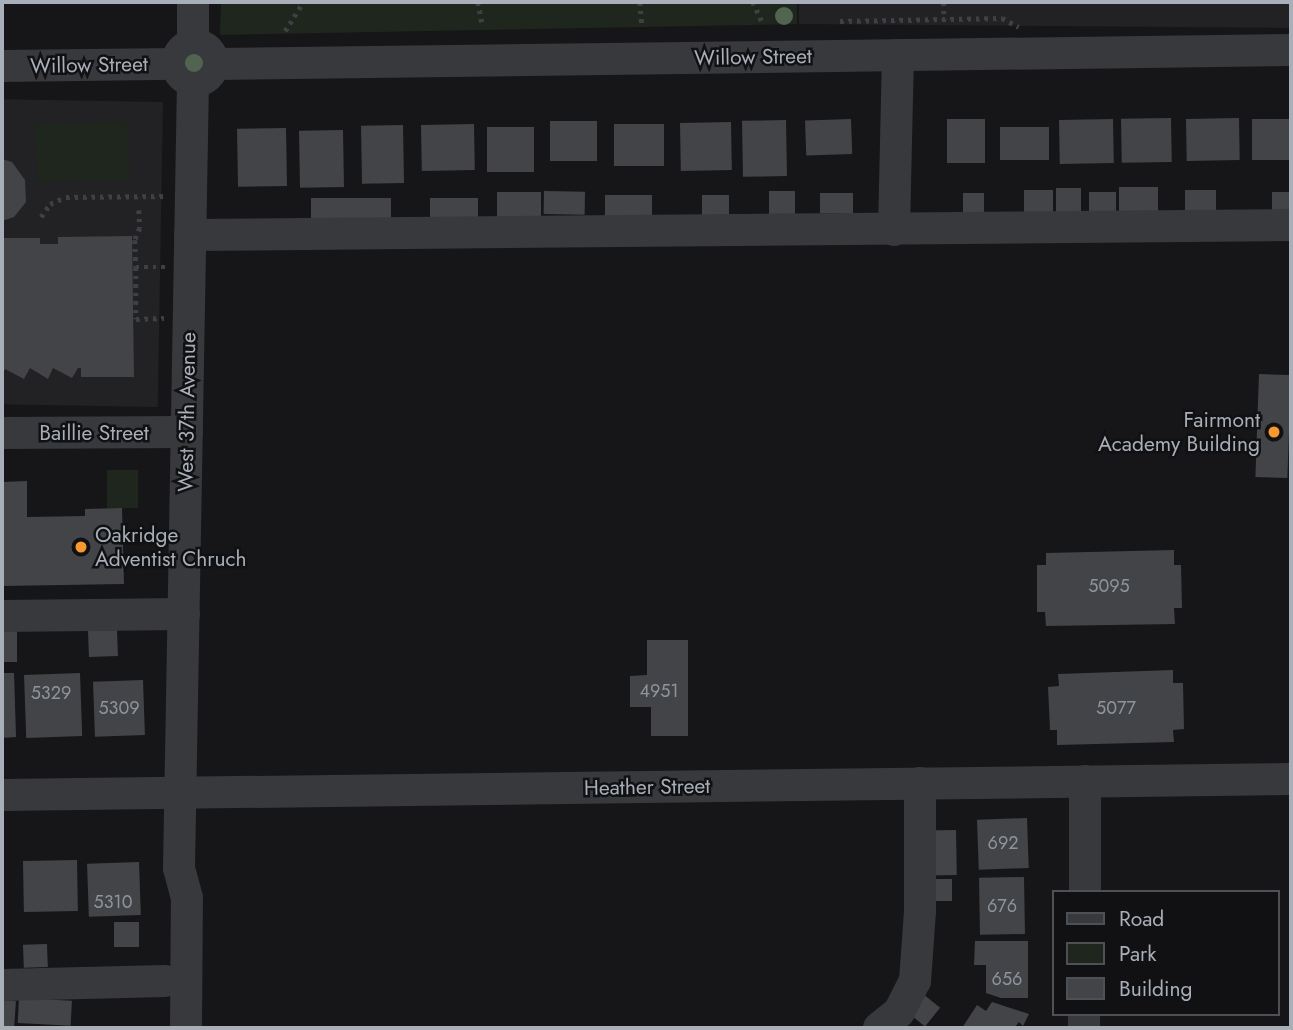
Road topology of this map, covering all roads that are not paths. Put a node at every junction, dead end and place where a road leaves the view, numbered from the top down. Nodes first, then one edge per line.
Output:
1 (194, 2) edge
2 (1291, 50) edge
3 (898, 55) junction
4 (194, 63) junction
5 (2, 66) edge
6 (1291, 225) edge
7 (894, 230) junction
8 (190, 235) junction
9 (187, 432) junction
10 (2, 433) edge
11 (184, 614) junction
12 (2, 616) edge
13 (1291, 779) edge
14 (1085, 781) junction
15 (920, 783) junction
16 (181, 793) junction
17 (2, 795) edge
18 (178, 868) junction
19 (1085, 890) edge
20 (165, 981) junction
21 (2, 985) edge
22 (165, 1028) edge
23 (186, 1028) edge
24 (879, 1028) edge

1 - 4 street, West 37th Avenue
2 - 3 street, Willow Street
3 - 4 street, Willow Street
3 - 7 street
4 - 5 street, Willow Street
4 - 8 street, West 37th Avenue
6 - 7 street
7 - 8 street
8 - 9 street, West 37th Avenue
9 - 10 street, Baillie Street
9 - 11 street, West 37th Avenue
11 - 12 street
11 - 16 street, West 37th Avenue
13 - 14 street, Heather Street
14 - 15 street, Heather Street
14 - 19 street
15 - 16 street, Heather Street
15 - 24 street
16 - 17 street, Heather Street
16 - 18 street, West 37th Avenue
18 - 20 street, West 37th Avenue
18 - 23 street, West 37th Avenue
20 - 21 street
20 - 22 street, West 37th Avenue

